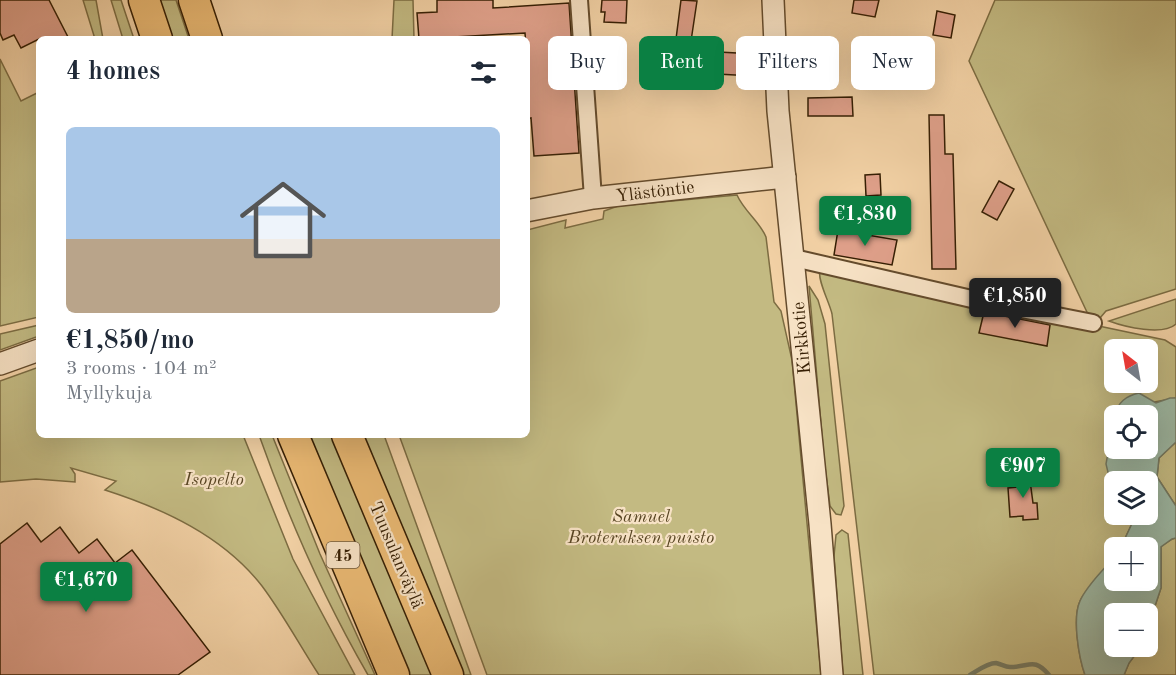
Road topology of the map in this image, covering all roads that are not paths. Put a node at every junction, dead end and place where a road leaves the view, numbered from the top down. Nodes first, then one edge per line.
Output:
1 (144, 0) edge
2 (194, 0) edge
3 (579, 0) edge
4 (773, 0) edge
5 (156, 36) edge
6 (206, 36) edge
7 (785, 177) junction
8 (593, 198) junction
9 (530, 210) edge
10 (794, 258) junction
11 (1094, 323) dead end
12 (36, 351) edge
13 (0, 364) edge
14 (294, 438) edge
15 (348, 438) edge
16 (394, 675) edge
17 (448, 675) edge
18 (832, 675) edge

1 - 5 highway
2 - 6 highway
3 - 8 street
4 - 7 street, Kirkkotie
7 - 8 street, Ylästöntie
7 - 10 street, Kirkkotie
8 - 9 street, Ylästöntie
10 - 11 street
10 - 18 street, Kirkkotie
12 - 13 street
14 - 16 highway, 45
15 - 17 highway, Tuusulanväylä

